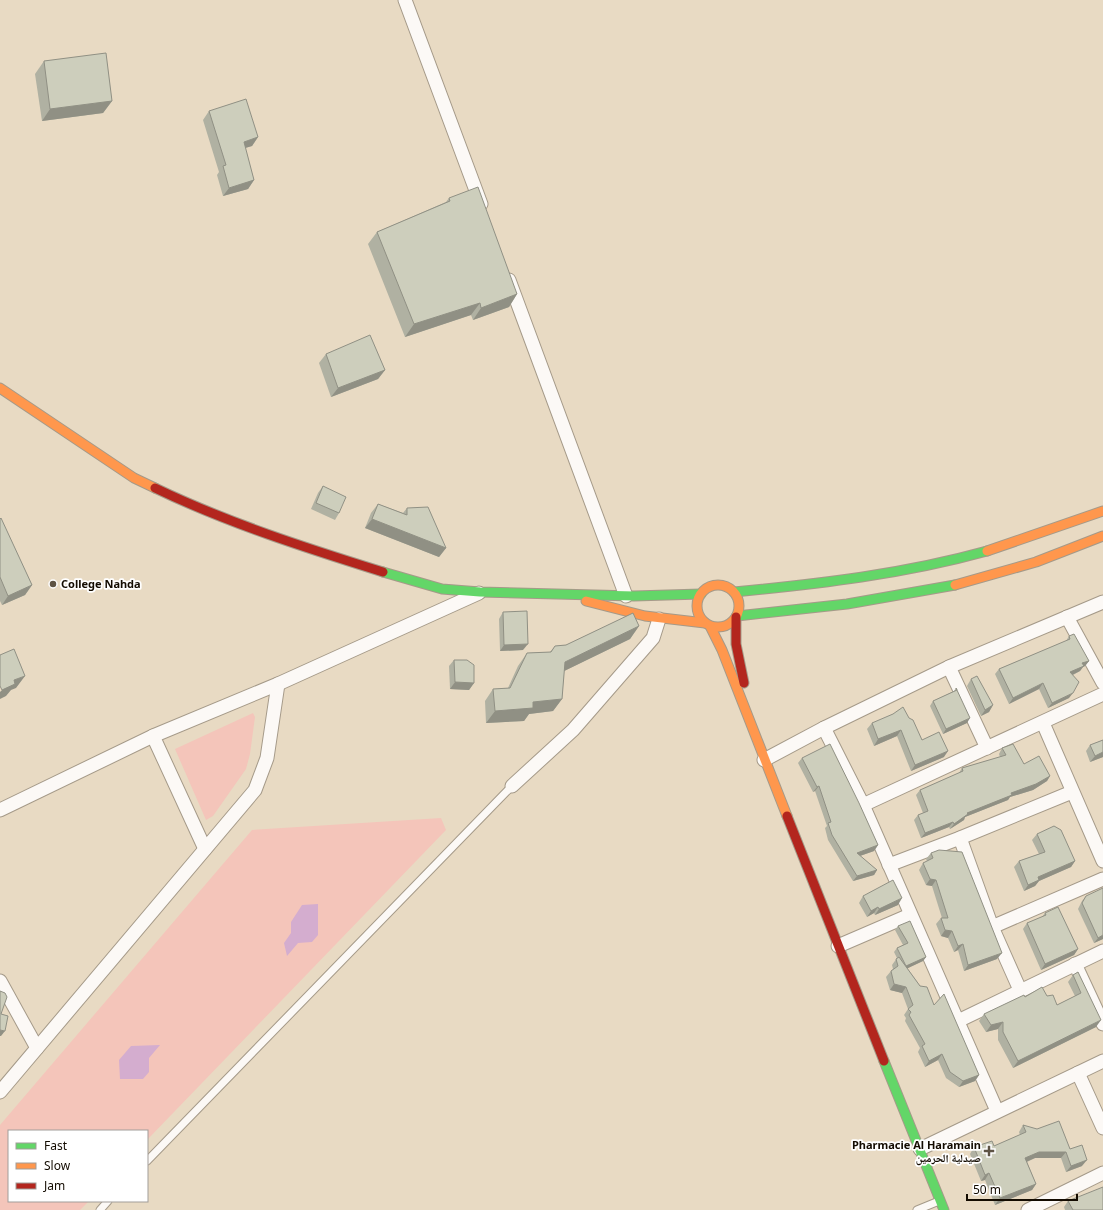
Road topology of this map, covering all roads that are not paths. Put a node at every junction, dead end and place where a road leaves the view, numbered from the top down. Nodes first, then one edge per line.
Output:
1 (406, 0) edge
2 (486, 216) edge
3 (505, 268) edge
4 (0, 388) edge
5 (1103, 511) edge
6 (1103, 536) edge
7 (480, 592) junction
8 (734, 592) junction
9 (701, 594) junction
10 (566, 595) junction
11 (626, 596) junction
12 (1103, 602) edge
13 (736, 617) junction
14 (1067, 617) junction
15 (659, 619) junction
16 (708, 624) junction
17 (949, 667) junction
18 (1103, 683) edge
19 (278, 684) junction
20 (1103, 694) edge
21 (1043, 723) junction
22 (824, 728) junction
23 (753, 731) junction
24 (153, 736) junction
25 (987, 748) junction
26 (764, 760) junction
27 (512, 786) joint
28 (1072, 792) junction
29 (863, 806) junction
30 (0, 810) edge
31 (960, 838) junction
32 (205, 849) junction
33 (1103, 861) edge
34 (888, 865) junction
35 (1103, 879) edge
36 (910, 915) junction
37 (992, 927) junction
38 (838, 946) junction
39 (1103, 951) edge
40 (1075, 964) junction
41 (0, 980) edge
42 (1020, 990) junction
43 (958, 1021) junction
44 (1103, 1024) edge
45 (37, 1048) junction
46 (1103, 1061) edge
47 (1078, 1073) junction
48 (0, 1092) edge
49 (997, 1111) junction
50 (1103, 1128) edge
51 (920, 1149) junction
52 (148, 1160) edge
53 (1103, 1173) edge
54 (940, 1200) junction
55 (107, 1202) edge
56 (100, 1210) edge
57 (917, 1210) edge
58 (944, 1210) edge
59 (1028, 1210) edge

1 - 2 street
3 - 11 street
4 - 7 main road
5 - 8 main road
6 - 13 main road
7 - 10 main road
7 - 19 street
8 - 9 main road
8 - 13 main road
9 - 11 main road
9 - 16 main road
10 - 11 main road
10 - 15 main road
12 - 14 street
13 - 16 main road
13 - 23 main road
14 - 17 street
14 - 18 street
15 - 16 main road
15 - 27 street
16 - 23 main road
17 - 22 street
17 - 25 street
19 - 24 street
19 - 32 street
20 - 21 street
21 - 25 street
21 - 28 street
22 - 26 street
22 - 29 street
23 - 26 main road
24 - 30 street
24 - 32 street
25 - 29 street
26 - 38 main road
27 - 52 lane
28 - 31 street
28 - 33 street
29 - 34 street
31 - 34 street
31 - 37 street
32 - 45 street
34 - 36 street
35 - 37 street
36 - 38 street
36 - 43 street
37 - 42 street
38 - 51 main road
39 - 40 street
40 - 42 street
40 - 44 street
41 - 45 street
42 - 43 street
43 - 49 street
45 - 48 street
46 - 47 street
47 - 49 street
47 - 50 street
49 - 51 street
51 - 54 main road
53 - 59 street
54 - 57 lane
54 - 58 main road
55 - 56 lane

